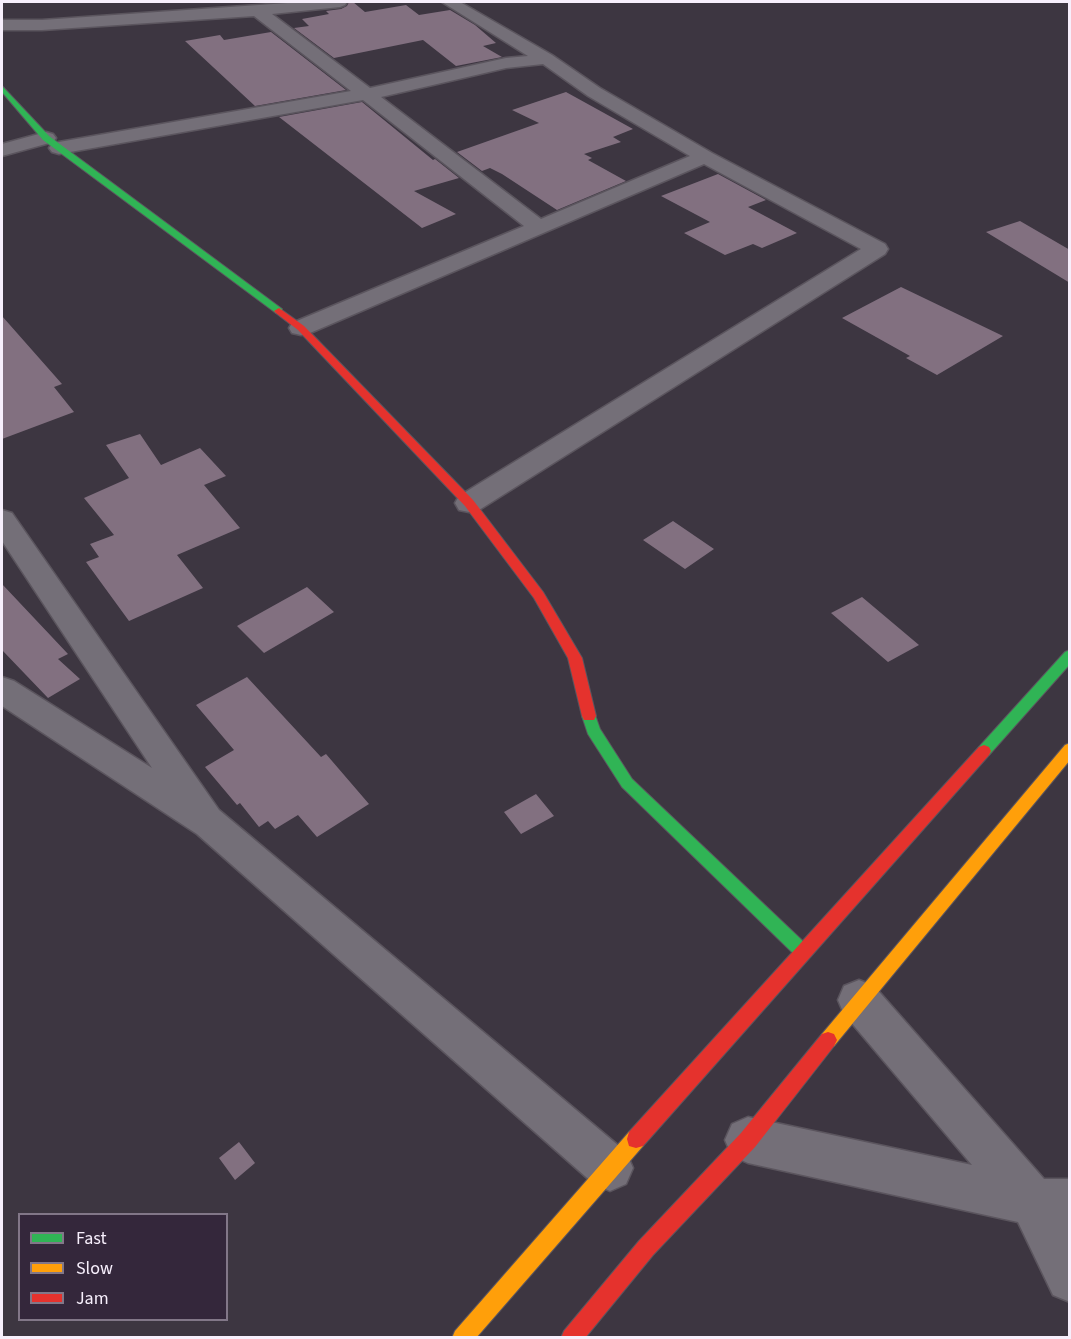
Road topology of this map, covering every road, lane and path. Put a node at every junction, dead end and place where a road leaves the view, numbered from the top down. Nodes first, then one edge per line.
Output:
1 (340, 2) edge
2 (450, 2) edge
3 (258, 10) junction
4 (2, 25) edge
5 (546, 59) junction
6 (2, 88) edge
7 (368, 94) junction
8 (53, 143) junction
9 (2, 150) edge
10 (705, 157) junction
11 (539, 227) junction
12 (301, 327) junction
13 (469, 503) junction
14 (2, 520) edge
15 (1070, 655) edge
16 (2, 690) edge
17 (1070, 749) edge
18 (210, 823) junction
19 (803, 952) junction
20 (859, 1000) junction
21 (748, 1140) junction
22 (610, 1168) junction
23 (1051, 1202) edge
24 (1070, 1278) edge
25 (462, 1338) edge
26 (571, 1338) edge

1 - 3 street
2 - 5 street
3 - 4 street
3 - 7 street
5 - 7 street
5 - 10 street
6 - 8 street
7 - 8 street
7 - 11 street
8 - 9 street
8 - 12 street
10 - 11 street
10 - 13 street
11 - 12 street
12 - 13 street
13 - 19 street
14 - 18 street
15 - 19 street
16 - 18 street
17 - 20 street
18 - 22 street
19 - 22 street
20 - 21 street
20 - 23 street
21 - 23 street
21 - 26 street
22 - 25 street
23 - 24 street

